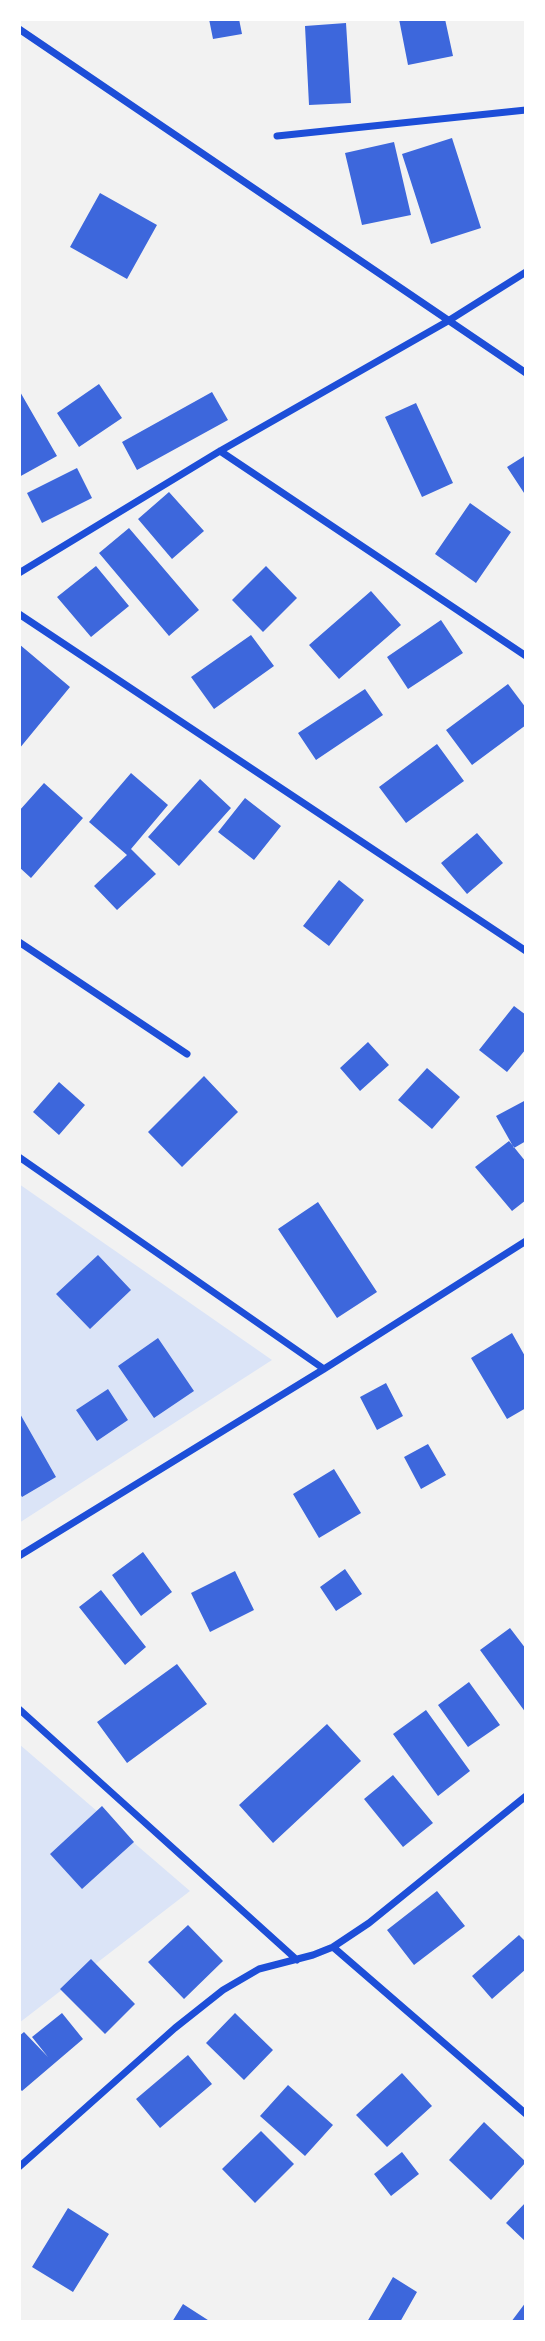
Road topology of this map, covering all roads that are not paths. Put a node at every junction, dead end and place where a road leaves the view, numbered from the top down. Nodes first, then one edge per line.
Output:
1 (19, 29) edge
2 (526, 110) edge
3 (277, 136) dead end
4 (526, 272) edge
5 (448, 321) junction
6 (526, 373) edge
7 (220, 452) junction
8 (19, 573) edge
9 (19, 614) edge
10 (526, 656) edge
11 (19, 942) edge
12 (526, 951) edge
13 (187, 1054) dead end
14 (19, 1157) edge
15 (526, 1241) edge
16 (324, 1369) junction
17 (19, 1556) edge
18 (19, 1709) edge
19 (526, 1796) edge
20 (333, 1947) junction
21 (297, 1960) junction
22 (526, 2114) edge
23 (19, 2167) edge

1 - 5 street
2 - 3 street
4 - 5 street
5 - 6 street
5 - 7 street
7 - 8 street
7 - 10 street
9 - 12 street
11 - 13 street
14 - 16 street
15 - 16 street
16 - 17 street
18 - 21 street
19 - 20 street
20 - 21 street
20 - 22 street
21 - 23 street

